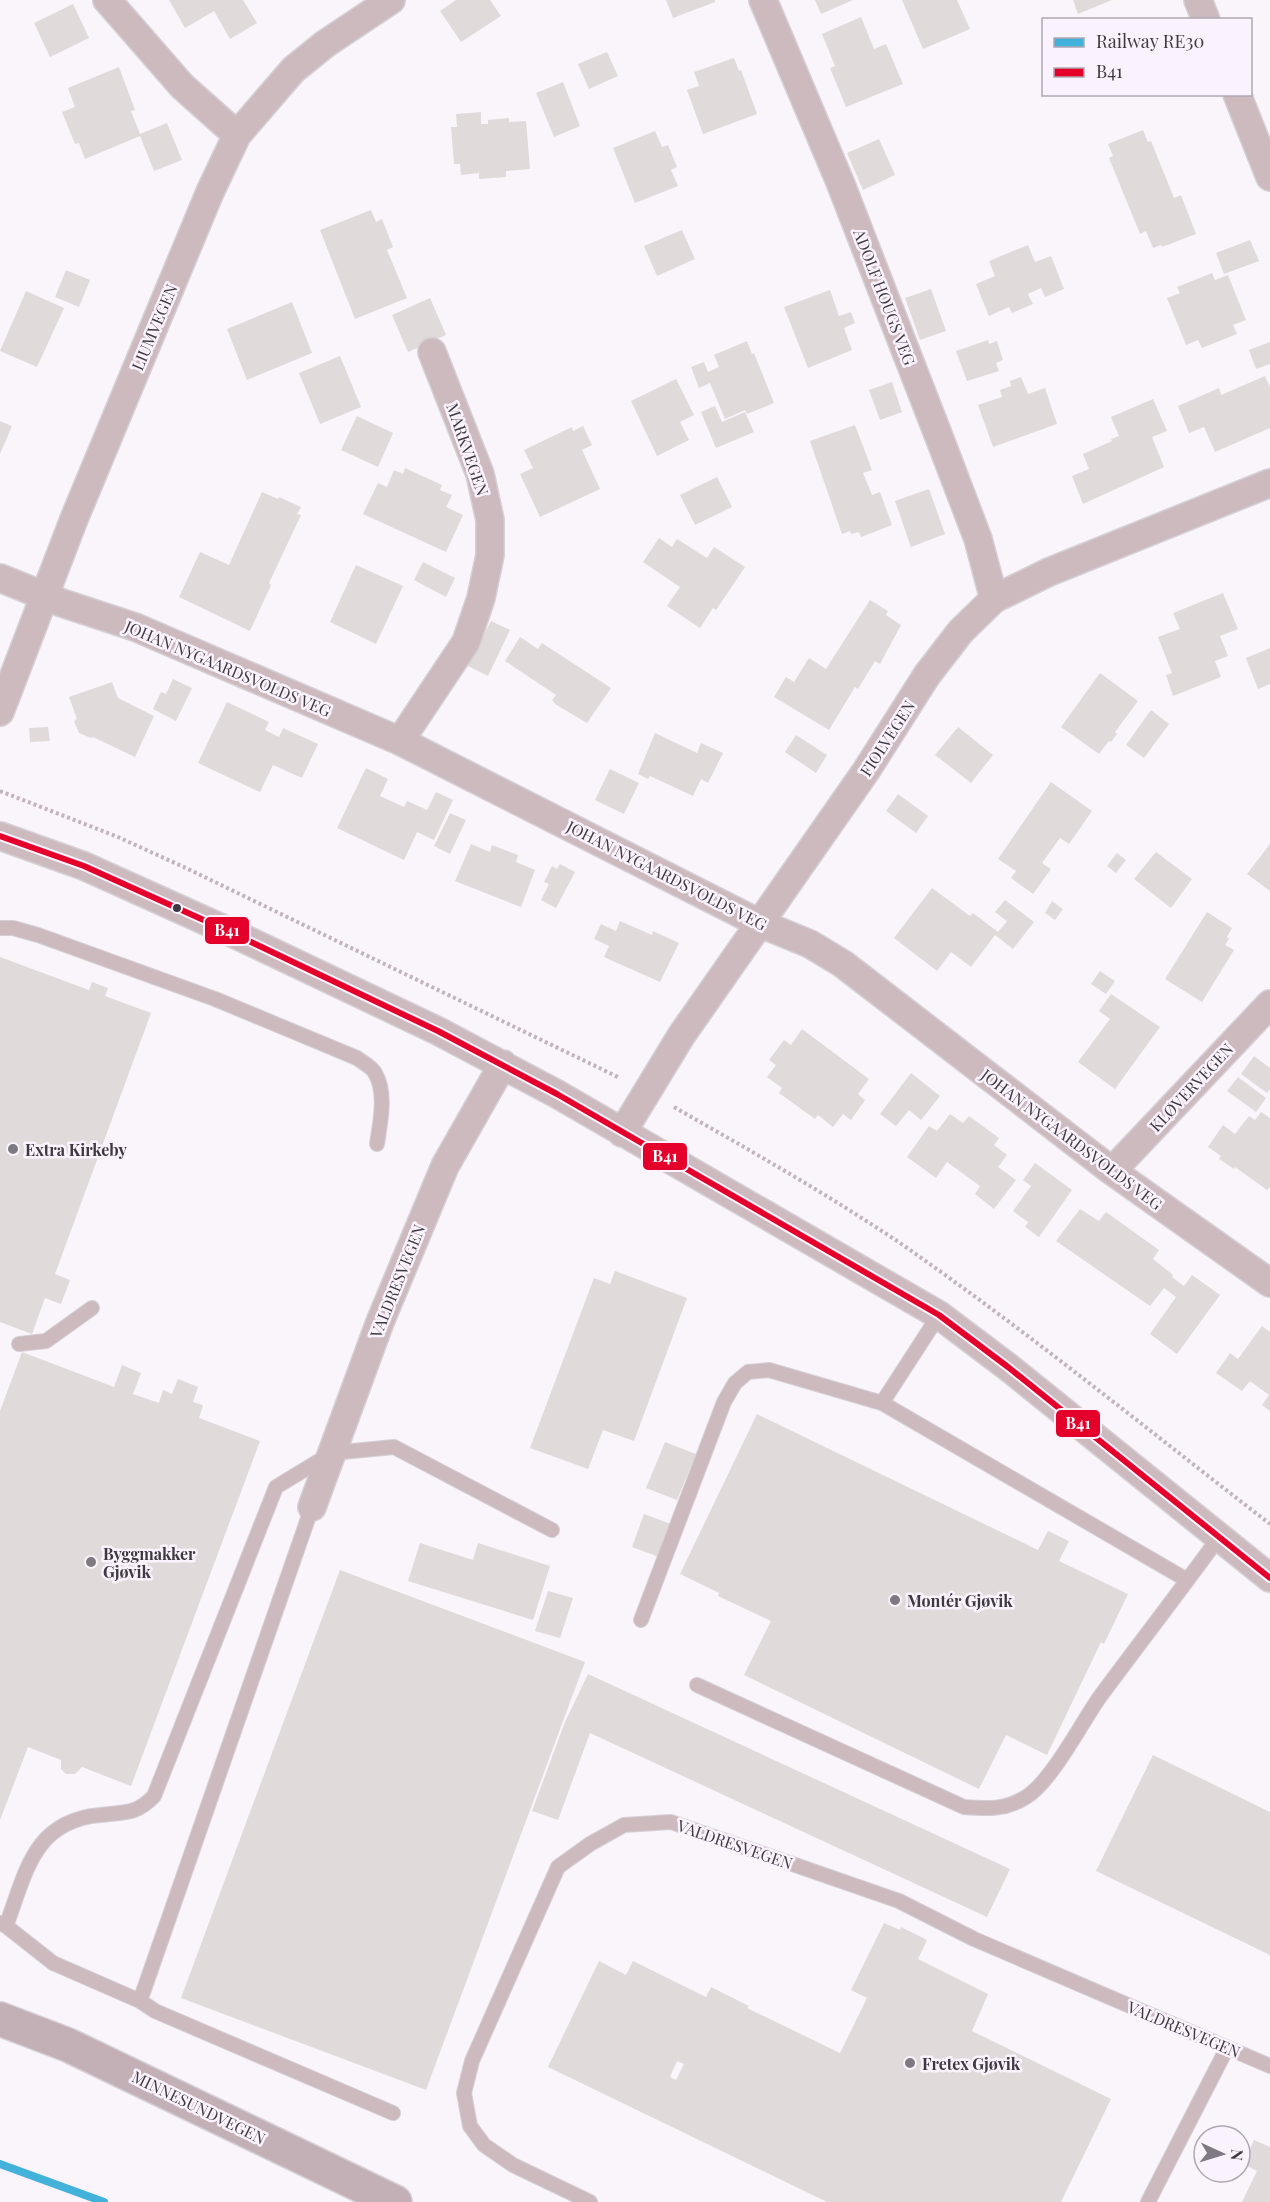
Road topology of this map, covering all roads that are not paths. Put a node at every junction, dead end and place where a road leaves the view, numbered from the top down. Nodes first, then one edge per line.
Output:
1 (107, 0) edge
2 (391, 0) edge
3 (763, 0) edge
4 (1198, 0) edge
5 (1205, 18) edge
6 (1238, 96) edge
7 (237, 135) junction
8 (1270, 177) edge
9 (432, 352) dead end
10 (1270, 483) edge
11 (0, 578) edge
12 (46, 596) junction
13 (994, 599) junction
14 (0, 712) edge
15 (400, 741) junction
16 (0, 836) edge
17 (759, 923) junction
18 (0, 928) edge
19 (1270, 1004) edge
20 (503, 1064) junction
21 (622, 1133) junction
22 (376, 1144) dead end
23 (1112, 1171) junction
24 (1270, 1284) edge
25 (92, 1308) dead end
26 (939, 1315) junction
27 (19, 1344) dead end
28 (882, 1403) junction
29 (332, 1453) junction
30 (312, 1507) joint
31 (552, 1530) dead end
32 (1220, 1536) junction
33 (1266, 1566) edge
34 (1187, 1580) junction
35 (640, 1620) dead end
36 (697, 1685) dead end
37 (3, 1924) edge
38 (140, 2001) junction
39 (0, 2019) edge
40 (1227, 2048) junction
41 (1270, 2066) edge
42 (393, 2113) dead end
43 (395, 2202) edge
44 (590, 2202) edge
45 (1148, 2202) edge

1 - 7 street
2 - 7 street, LIUMVEGEN
3 - 13 street, ADOLF HOUGS VEG
4 - 5 street
6 - 8 street
7 - 12 street, LIUMVEGEN
9 - 15 street, MARKVEGEN
10 - 13 street, FIOLVEGEN
11 - 12 street, JOHAN NYGAARDSVOLDS VEG
12 - 14 street, LIUMVEGEN
12 - 15 street, JOHAN NYGAARDSVOLDS VEG
13 - 17 street, FIOLVEGEN
15 - 17 street, JOHAN NYGAARDSVOLDS VEG
16 - 20 street
17 - 21 street, FIOLVEGEN
17 - 23 street, JOHAN NYGAARDSVOLDS VEG
18 - 22 lane
19 - 23 street, KLØVERVEGEN
20 - 21 street
20 - 29 street, VALDRESVEGEN
21 - 26 street
23 - 24 street, JOHAN NYGAARDSVOLDS VEG
25 - 27 lane
26 - 28 lane
26 - 32 street
28 - 34 lane
28 - 35 lane
29 - 30 street, VALDRESVEGEN
29 - 31 lane
29 - 37 lane
30 - 38 lane
32 - 33 street
32 - 34 lane
34 - 36 lane
37 - 38 lane
38 - 42 lane
39 - 43 main road, MINNESUNDVEGEN
40 - 41 lane, VALDRESVEGEN
40 - 44 lane, VALDRESVEGEN
40 - 45 lane

